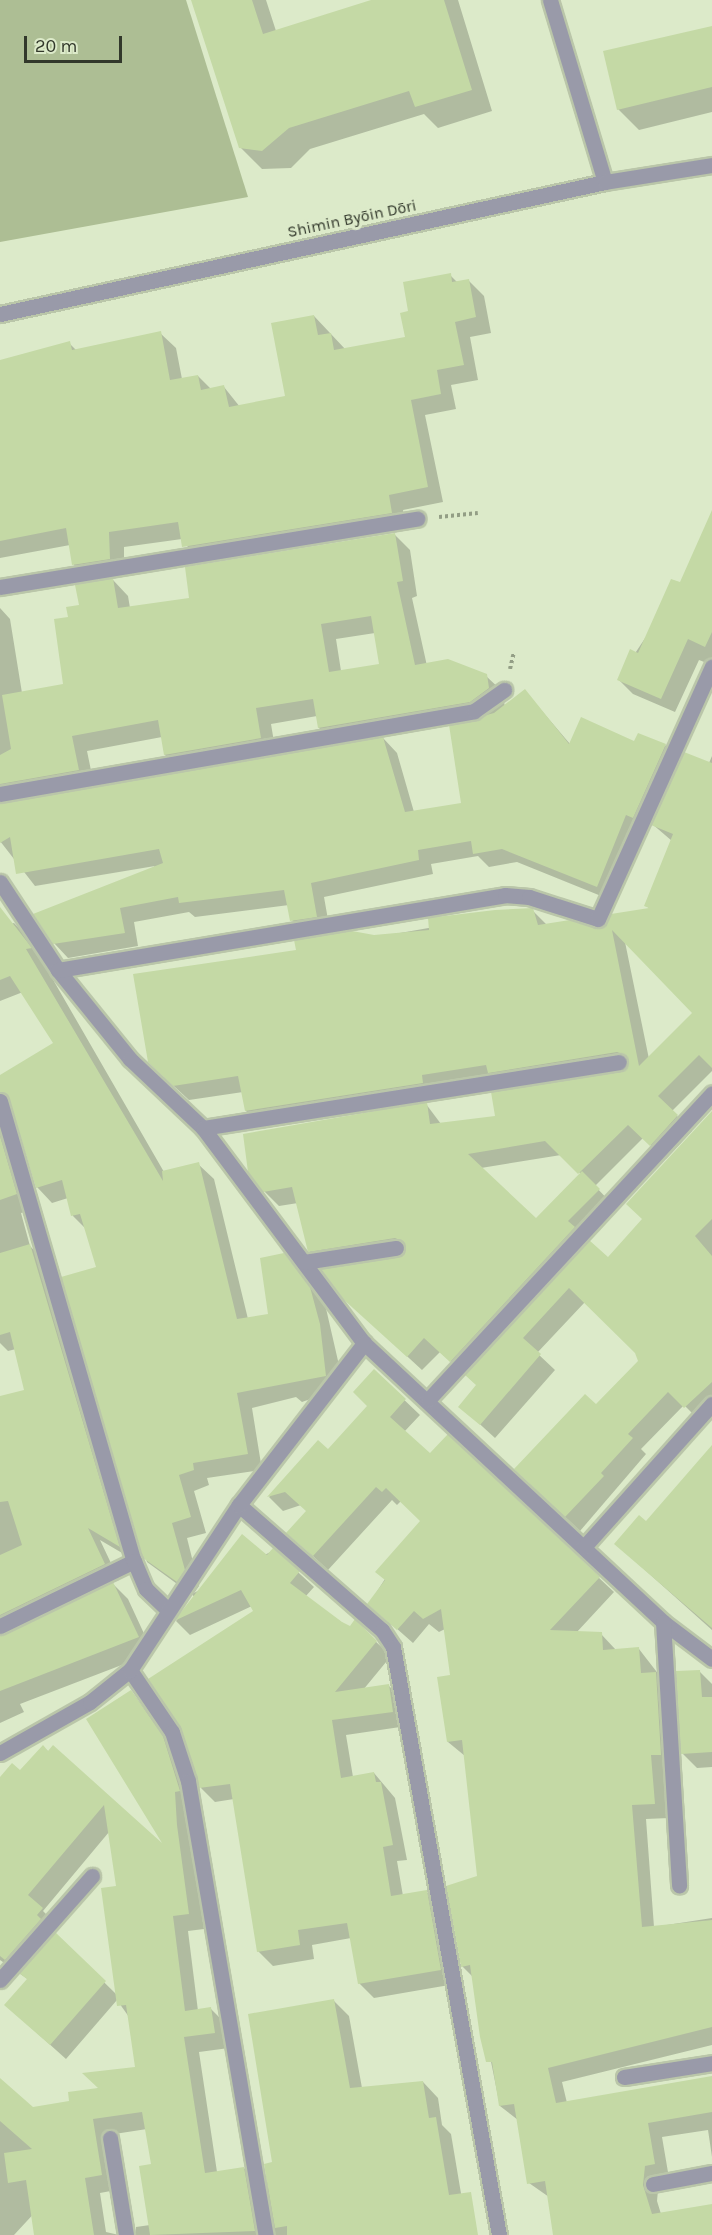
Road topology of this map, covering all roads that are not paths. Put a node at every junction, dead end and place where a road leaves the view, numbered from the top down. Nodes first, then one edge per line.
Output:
1 (550, 0) edge
2 (712, 165) edge
3 (605, 182) junction
4 (0, 314) edge
5 (417, 519) road end
6 (0, 587) edge
7 (712, 666) edge
8 (504, 690) dead end
9 (0, 794) edge
10 (0, 882) edge
11 (58, 970) junction
12 (619, 1062) dead end
13 (712, 1093) edge
14 (0, 1101) edge
15 (203, 1128) junction
16 (396, 1248) dead end
17 (304, 1262) junction
18 (364, 1343) junction
19 (428, 1400) junction
20 (712, 1404) edge
21 (239, 1504) junction
22 (584, 1547) junction
23 (134, 1560) junction
24 (166, 1608) junction
25 (663, 1622) junction
26 (0, 1626) edge
27 (712, 1659) edge
28 (130, 1670) junction
29 (0, 1753) edge
30 (92, 1876) dead end
31 (679, 1886) dead end
32 (0, 1980) edge
33 (712, 2063) edge
34 (624, 2077) dead end
35 (110, 2138) dead end
36 (712, 2173) edge
37 (653, 2184) dead end
38 (126, 2235) edge
39 (266, 2235) edge
40 (499, 2235) edge

1 - 3 street
2 - 3 street, Shimin Byōin Dōri
3 - 4 street, Shimin Byōin Dōri
5 - 6 street
7 - 11 street
8 - 9 street
10 - 11 street
11 - 15 street
12 - 15 street
13 - 19 street
14 - 23 street
15 - 17 street
16 - 17 street
17 - 18 street
18 - 19 street
18 - 21 street
19 - 22 street
20 - 22 street
21 - 24 street
21 - 40 street
22 - 25 street
23 - 24 street
23 - 26 street
24 - 28 street
25 - 27 street
25 - 31 street
28 - 29 street
28 - 39 street
30 - 32 street
33 - 34 street
35 - 38 street
36 - 37 street

